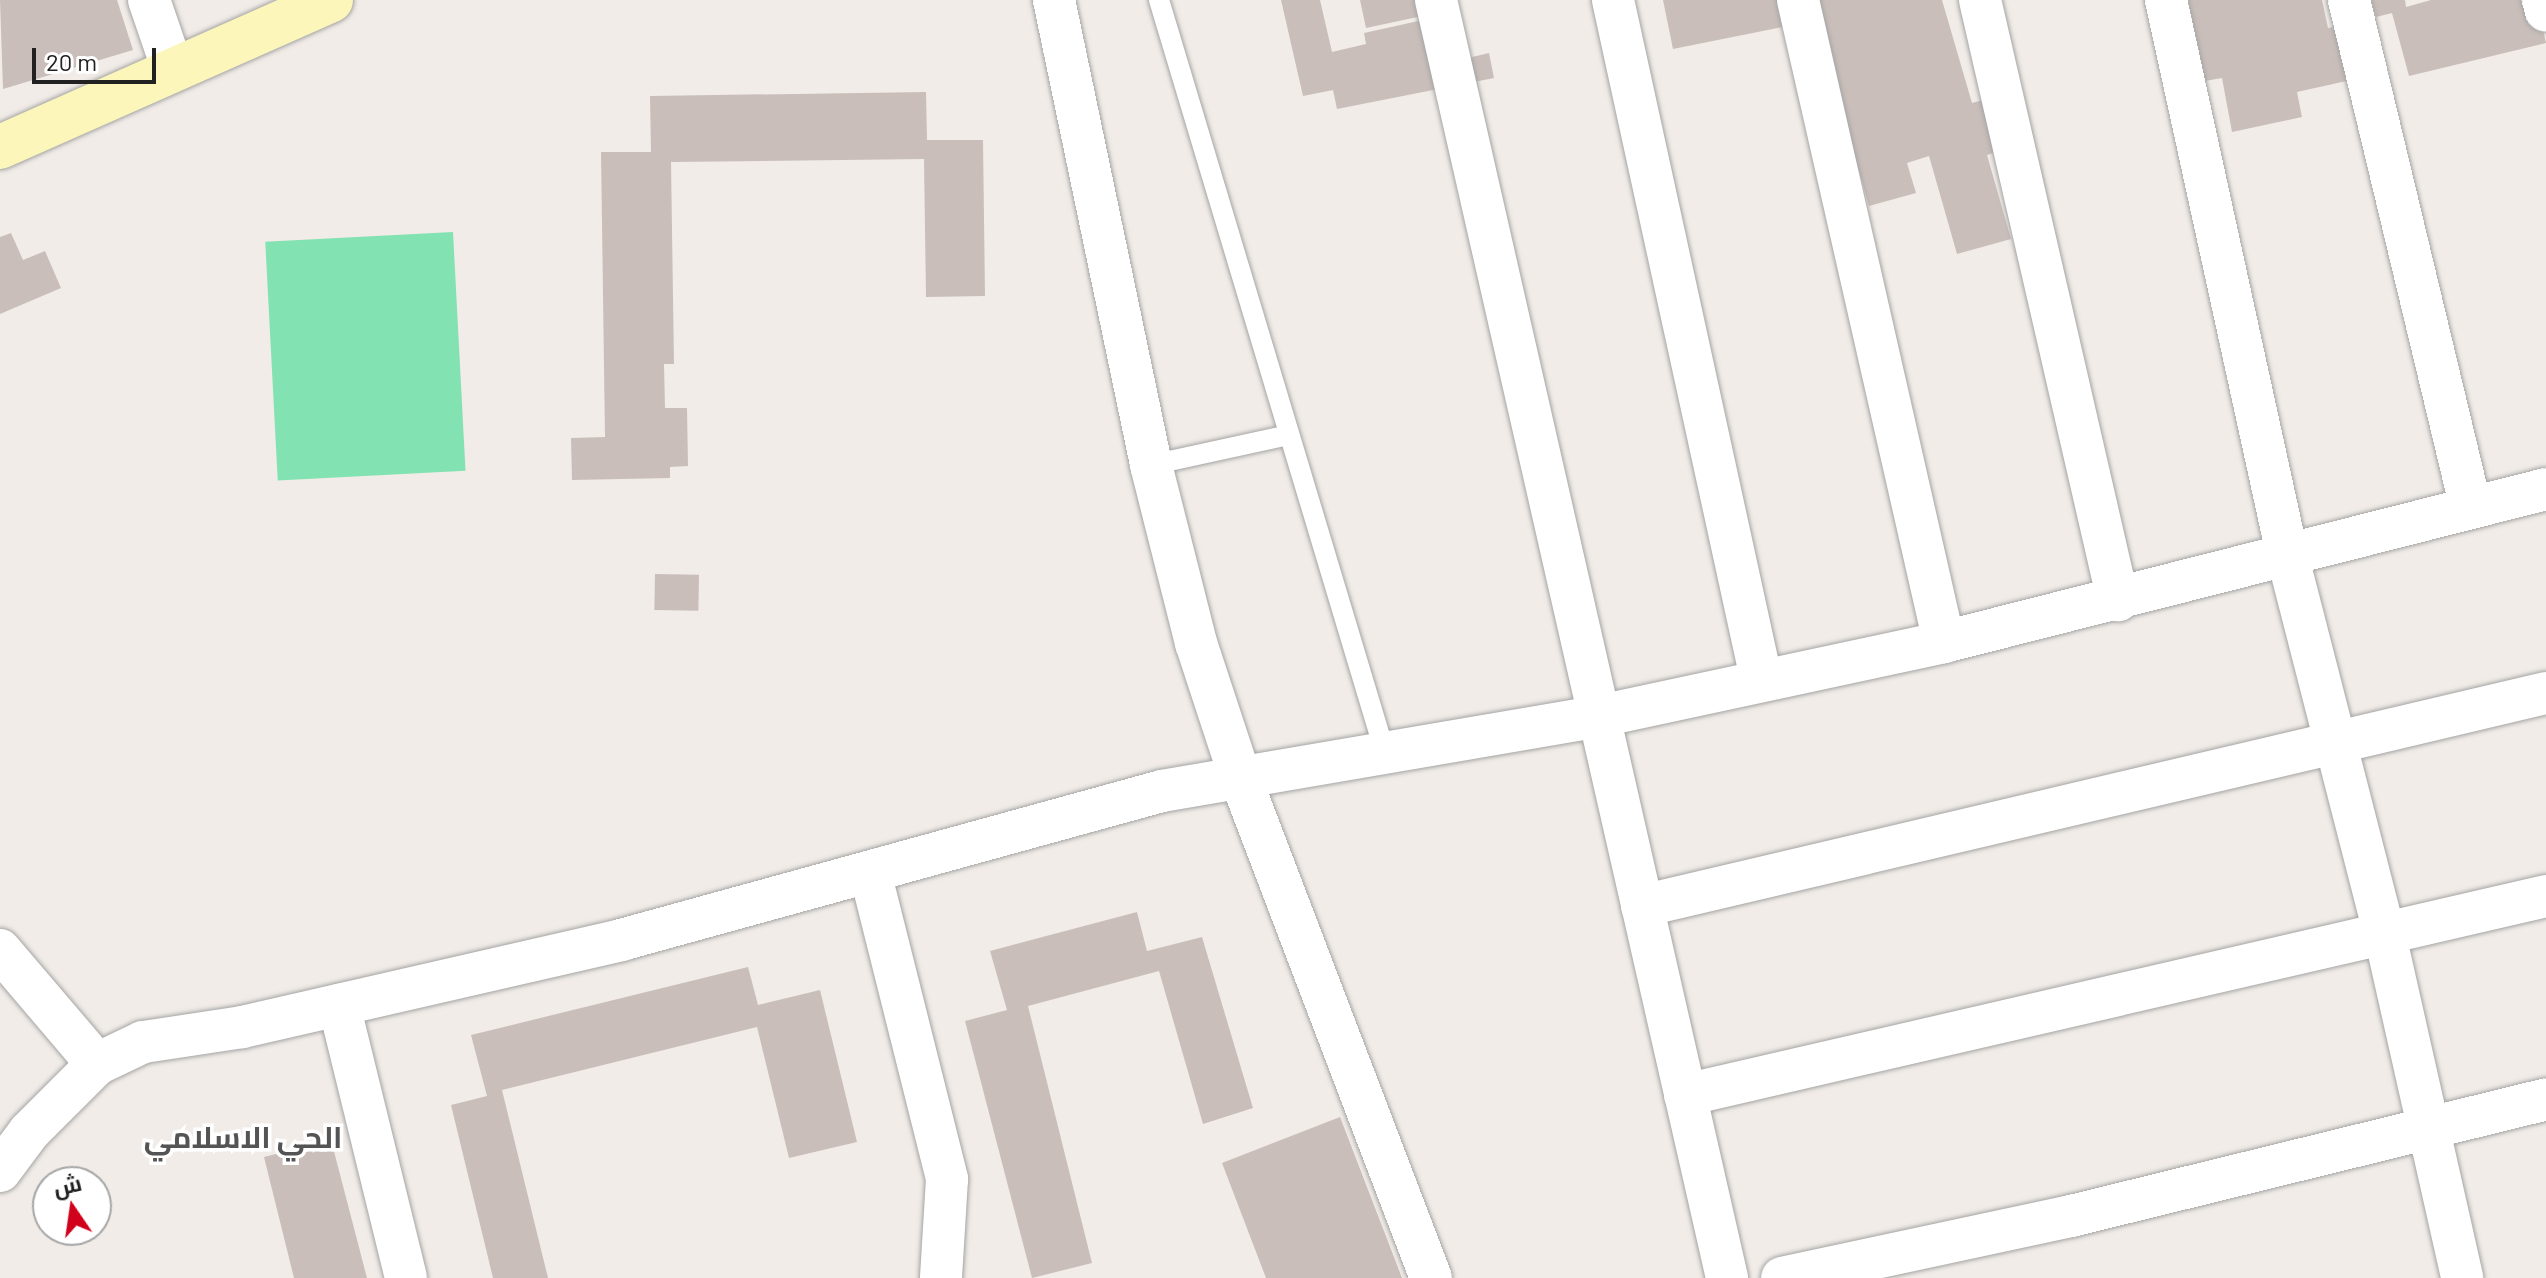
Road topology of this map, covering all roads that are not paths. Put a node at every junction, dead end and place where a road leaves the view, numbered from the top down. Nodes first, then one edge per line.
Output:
1 (149, 0) edge
2 (331, 0) edge
3 (1054, 0) edge
4 (1159, 0) edge
5 (1436, 0) edge
6 (1613, 0) edge
7 (1798, 0) edge
8 (1980, 0) edge
9 (2166, 0) edge
10 (2349, 0) edge
11 (2543, 0) edge
12 (2546, 11) edge
13 (173, 70) junction
14 (0, 146) edge
15 (1289, 435) junction
16 (1151, 465) junction
17 (2546, 489) edge
18 (2471, 508) junction
19 (2288, 558) junction
20 (2118, 600) junction
21 (1944, 642) junction
22 (1761, 678) junction
23 (2546, 693) edge
24 (1600, 716) junction
25 (2334, 742) junction
26 (1385, 753) junction
27 (1240, 777) junction
28 (870, 872) junction
29 (2546, 896) edge
30 (1642, 906) junction
31 (2385, 935) junction
32 (0, 950) edge
33 (339, 1005) junction
34 (97, 1064) junction
35 (1685, 1095) junction
36 (2546, 1099) edge
37 (2429, 1125) junction
38 (0, 1171) edge
39 (406, 1278) edge
40 (941, 1278) edge
41 (1431, 1278) edge
42 (1727, 1278) edge
43 (1782, 1278) edge
44 (2462, 1278) edge

1 - 13 street
2 - 13 street
3 - 16 street
4 - 15 lane
5 - 24 street
6 - 22 street
7 - 21 street
8 - 20 street
9 - 19 street
10 - 18 street
11 - 12 street
13 - 14 street
15 - 16 lane
15 - 26 lane
16 - 27 street
17 - 18 street
18 - 19 street
19 - 20 street
19 - 25 street
20 - 21 street
21 - 22 street
22 - 24 street
23 - 25 street
24 - 26 street
24 - 30 street
25 - 30 street
25 - 31 street
26 - 27 street
27 - 28 street
27 - 41 street
28 - 33 street
28 - 40 street
29 - 31 street
30 - 35 street
31 - 35 street
31 - 37 street
32 - 34 street
33 - 34 street
33 - 39 street
34 - 38 street
35 - 42 street
36 - 37 street
37 - 43 street
37 - 44 street

